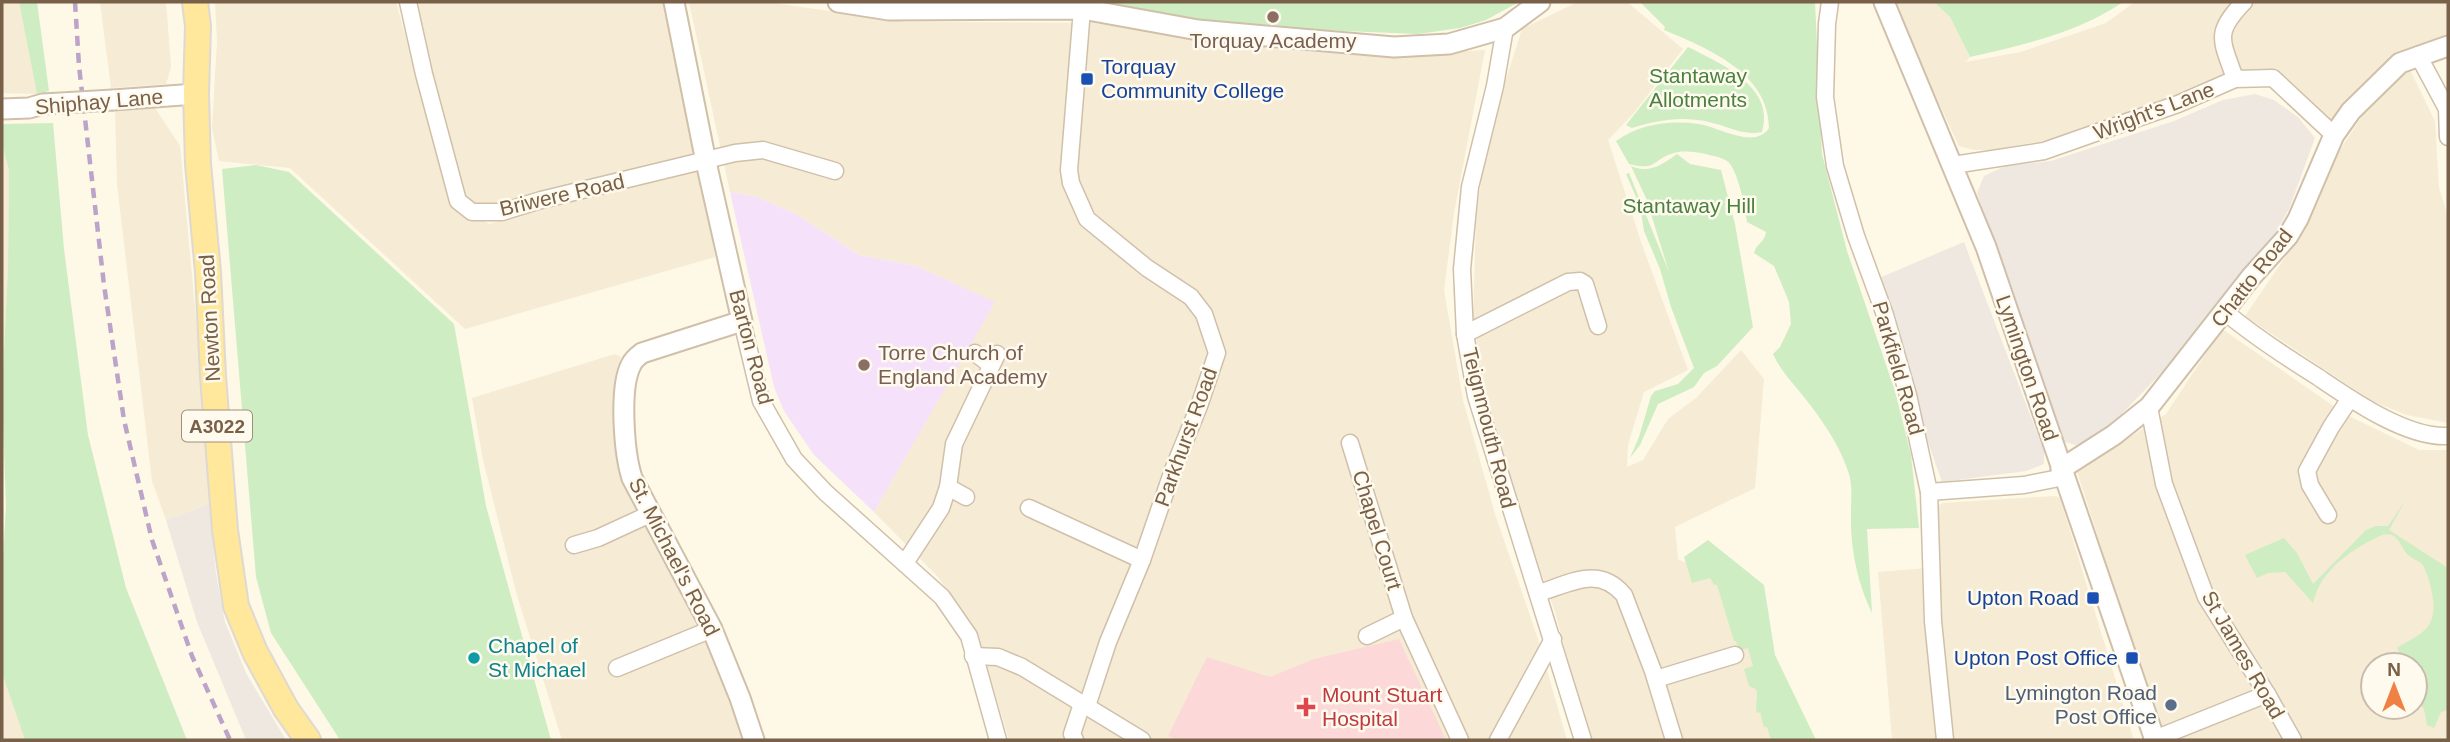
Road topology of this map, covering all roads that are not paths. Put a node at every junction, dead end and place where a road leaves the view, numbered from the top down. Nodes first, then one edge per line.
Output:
1 (195, 2) edge
2 (408, 2) edge
3 (674, 2) edge
4 (838, 2) edge
5 (1540, 2) edge
6 (1830, 2) edge
7 (1884, 2) edge
8 (2244, 2) edge
9 (1082, 9) junction
10 (1505, 28) junction
11 (2448, 46) edge
12 (2418, 55) junction
13 (2235, 79) junction
14 (196, 93) junction
15 (2, 109) edge
16 (2334, 135) junction
17 (2448, 137) edge
18 (706, 162) junction
19 (1953, 165) junction
20 (835, 171) dead end
21 (2225, 312) junction
22 (742, 321) junction
23 (1598, 326) dead end
24 (1465, 334) junction
25 (975, 353) dead end
26 (2349, 400) junction
27 (2149, 407) junction
28 (2448, 436) edge
29 (1350, 443) dead end
30 (2063, 473) junction
31 (948, 487) junction
32 (1929, 492) junction
33 (966, 496) dead end
34 (1029, 508) dead end
35 (650, 514) junction
36 (2328, 515) dead end
37 (574, 545) dead end
38 (1142, 560) junction
39 (905, 563) junction
40 (1539, 593) junction
41 (1404, 618) junction
42 (712, 629) junction
43 (1367, 636) dead end
44 (1553, 639) junction
45 (1735, 654) dead end
46 (973, 656) junction
47 (617, 668) dead end
48 (1656, 679) junction
49 (2267, 694) junction
50 (1084, 705) junction
51 (308, 740) edge
52 (754, 740) edge
53 (998, 740) edge
54 (1075, 740) edge
55 (1142, 740) edge
56 (1460, 740) edge
57 (1498, 740) edge
58 (1583, 740) edge
59 (1674, 740) edge
60 (1945, 740) edge
61 (2154, 740) edge
62 (2292, 740) edge

1 - 14 main road, Newton Road / A3022
2 - 18 street, Briwere Road
3 - 18 street, Barton Road
4 - 9 street
5 - 10 street
6 - 32 street, Parkfield Road
7 - 19 street, Lymington Road
8 - 13 street
9 - 10 street
9 - 38 street, Parkhurst Road
10 - 24 street, Teignmouth Road
11 - 12 street, Chatto Road
12 - 16 street, Chatto Road
12 - 17 street
13 - 16 street, Wright's Lane
13 - 19 street, Wright's Lane
14 - 15 street, Shiphay Lane, bridge
14 - 51 main road, Newton Road / A3022
16 - 21 street, Chatto Road
18 - 20 street, Briwere Road
18 - 22 street, Barton Road
19 - 30 street, Lymington Road
21 - 26 street
21 - 27 street, Chatto Road
22 - 35 street, St. Michael's Road
22 - 39 street, Barton Road
23 - 24 street
24 - 40 street, Teignmouth Road
25 - 31 street
26 - 28 street
26 - 36 street
27 - 30 street, Chatto Road
27 - 49 street, St James Road
29 - 41 street, Chapel Court
30 - 32 street
30 - 61 street, Lymington Road
31 - 33 street
31 - 39 street
32 - 60 street, Parkfield Road
34 - 38 street
35 - 37 street
35 - 42 street, St. Michael's Road
38 - 50 street, Parkhurst Road
39 - 46 street, Barton Road
40 - 44 street, Teignmouth Road
40 - 48 street
41 - 43 street, Chapel Court
41 - 56 street, Chapel Court
42 - 47 street
42 - 52 street, St. Michael's Road
44 - 57 street
44 - 58 street, Teignmouth Road
45 - 48 street
46 - 50 street
46 - 53 street, Barton Road
48 - 59 street
49 - 61 street
49 - 62 street, St James Road
50 - 54 street, Parkhurst Road
50 - 55 street

